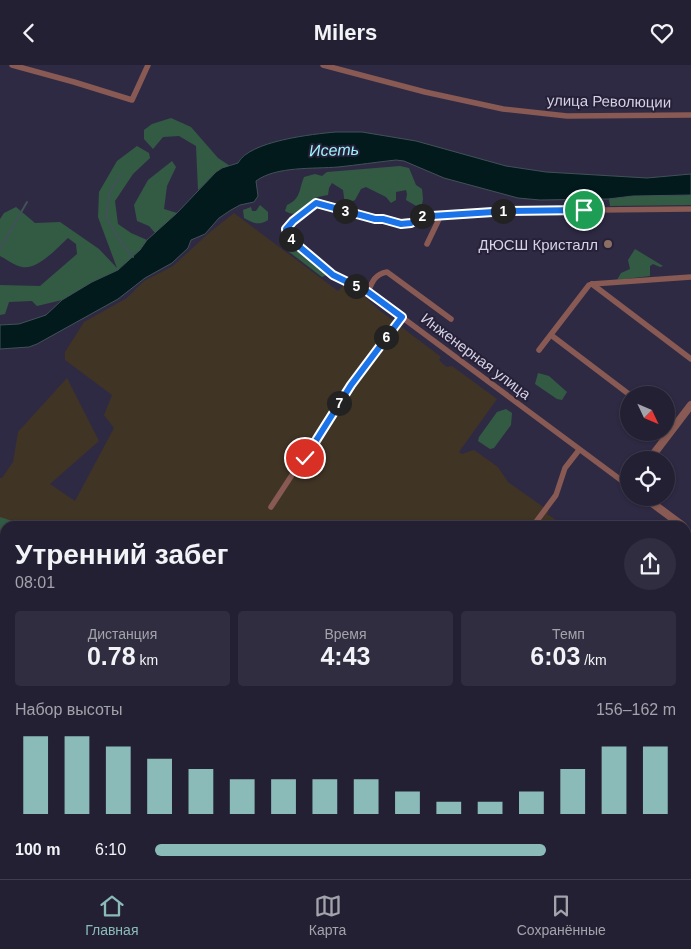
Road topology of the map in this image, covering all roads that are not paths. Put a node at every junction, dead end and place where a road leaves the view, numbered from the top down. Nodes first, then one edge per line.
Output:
1 (12, 65) edge
2 (148, 65) edge
3 (322, 65) edge
4 (691, 115) edge
5 (691, 209) edge
6 (441, 215) junction
7 (427, 244) dead end
8 (691, 277) edge
9 (592, 284) junction
10 (368, 292) junction
11 (402, 317) junction
12 (451, 319) dead end
13 (550, 335) junction
14 (539, 350) dead end
15 (691, 359) edge
16 (620, 388) edge
17 (691, 405) edge
18 (579, 450) junction
19 (656, 451) edge
20 (620, 480) edge
21 (656, 506) edge
22 (271, 507) dead end
23 (537, 521) edge
24 (676, 521) edge

1 - 2 street
3 - 4 street, улица Революции
5 - 6 street
6 - 7 street
6 - 10 street, Инженерная улица
8 - 9 street
9 - 13 street
9 - 15 street
10 - 11 street, Инженерная улица
10 - 12 street
11 - 18 street, Инженерная улица
11 - 22 street
13 - 14 street
13 - 16 street
17 - 19 street
18 - 20 street, Инженерная улица
18 - 23 street
21 - 24 street

